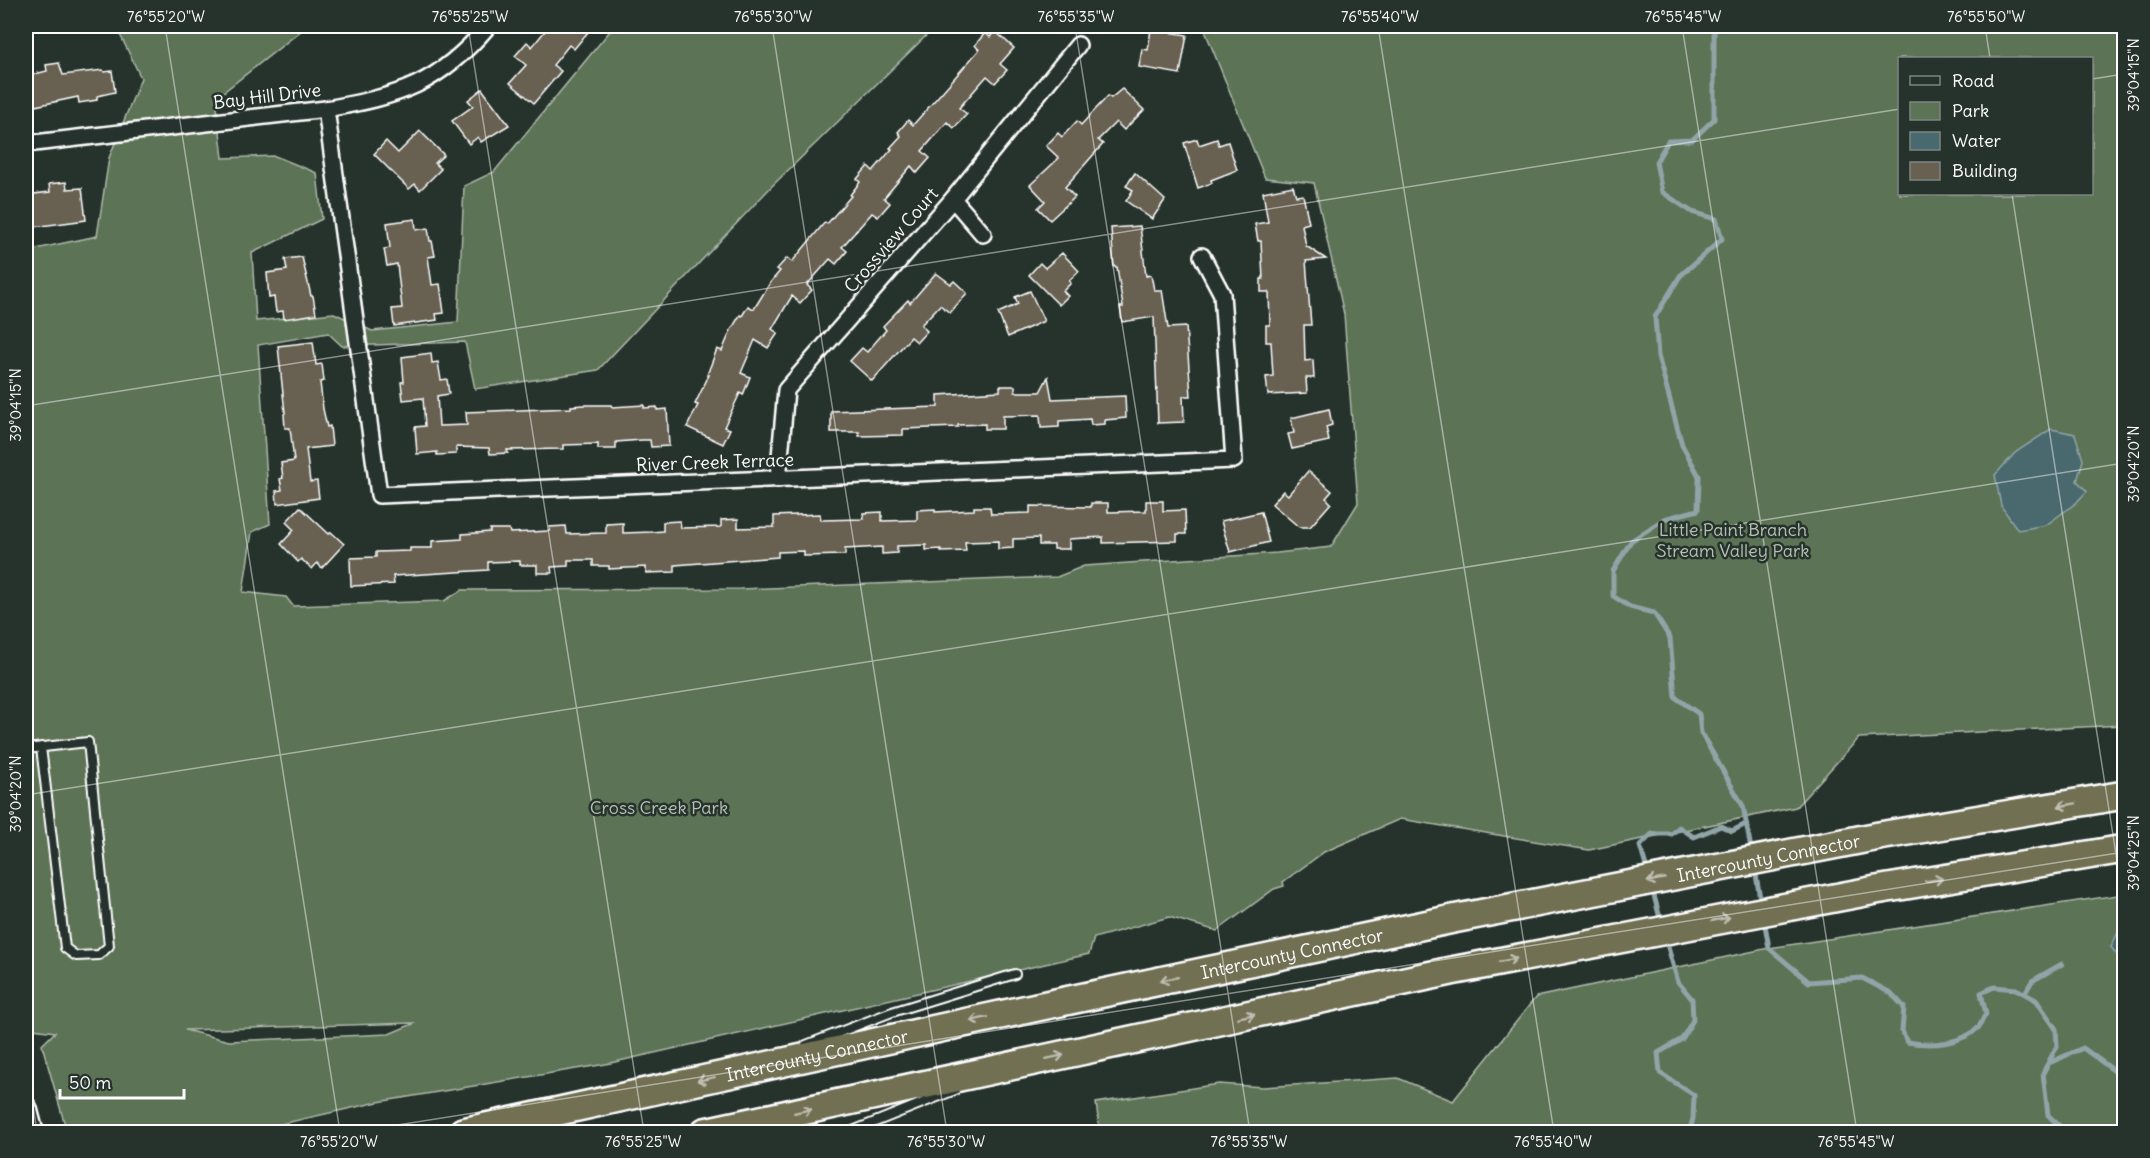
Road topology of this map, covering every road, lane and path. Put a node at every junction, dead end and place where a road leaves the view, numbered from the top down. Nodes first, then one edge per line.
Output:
1 (488, 26) edge
2 (1078, 45) dead end
3 (326, 109) junction
4 (26, 144) edge
5 (953, 199) junction
6 (983, 234) dead end
7 (1202, 256) dead end
8 (778, 479) junction
9 (41, 747) junction
10 (26, 749) edge
11 (2124, 795) edge
12 (2124, 849) edge
13 (1015, 974) dead end
14 (801, 1047) dead end
15 (791, 1051) dead end
16 (1012, 1066) junction
17 (739, 1072) junction
18 (26, 1109) edge
19 (32, 1132) edge
20 (463, 1132) edge
21 (705, 1132) edge
22 (850, 1132) edge

1 - 3 street, Bay Hill Drive
2 - 5 street, Crossview Court
3 - 4 street, Bay Hill Drive
3 - 8 street, River Creek Terrace
5 - 6 street
5 - 8 street, Crossview Court
7 - 8 street, River Creek Terrace
9 - 9 lane
9 - 10 lane
11 -> 17 highway, Intercounty Connector
16 -> 12 highway
13 - 14 lane
15 - 17 lane
21 -> 16 highway
16 - 22 lane
17 -> 20 highway, Intercounty Connector
18 - 19 main road

